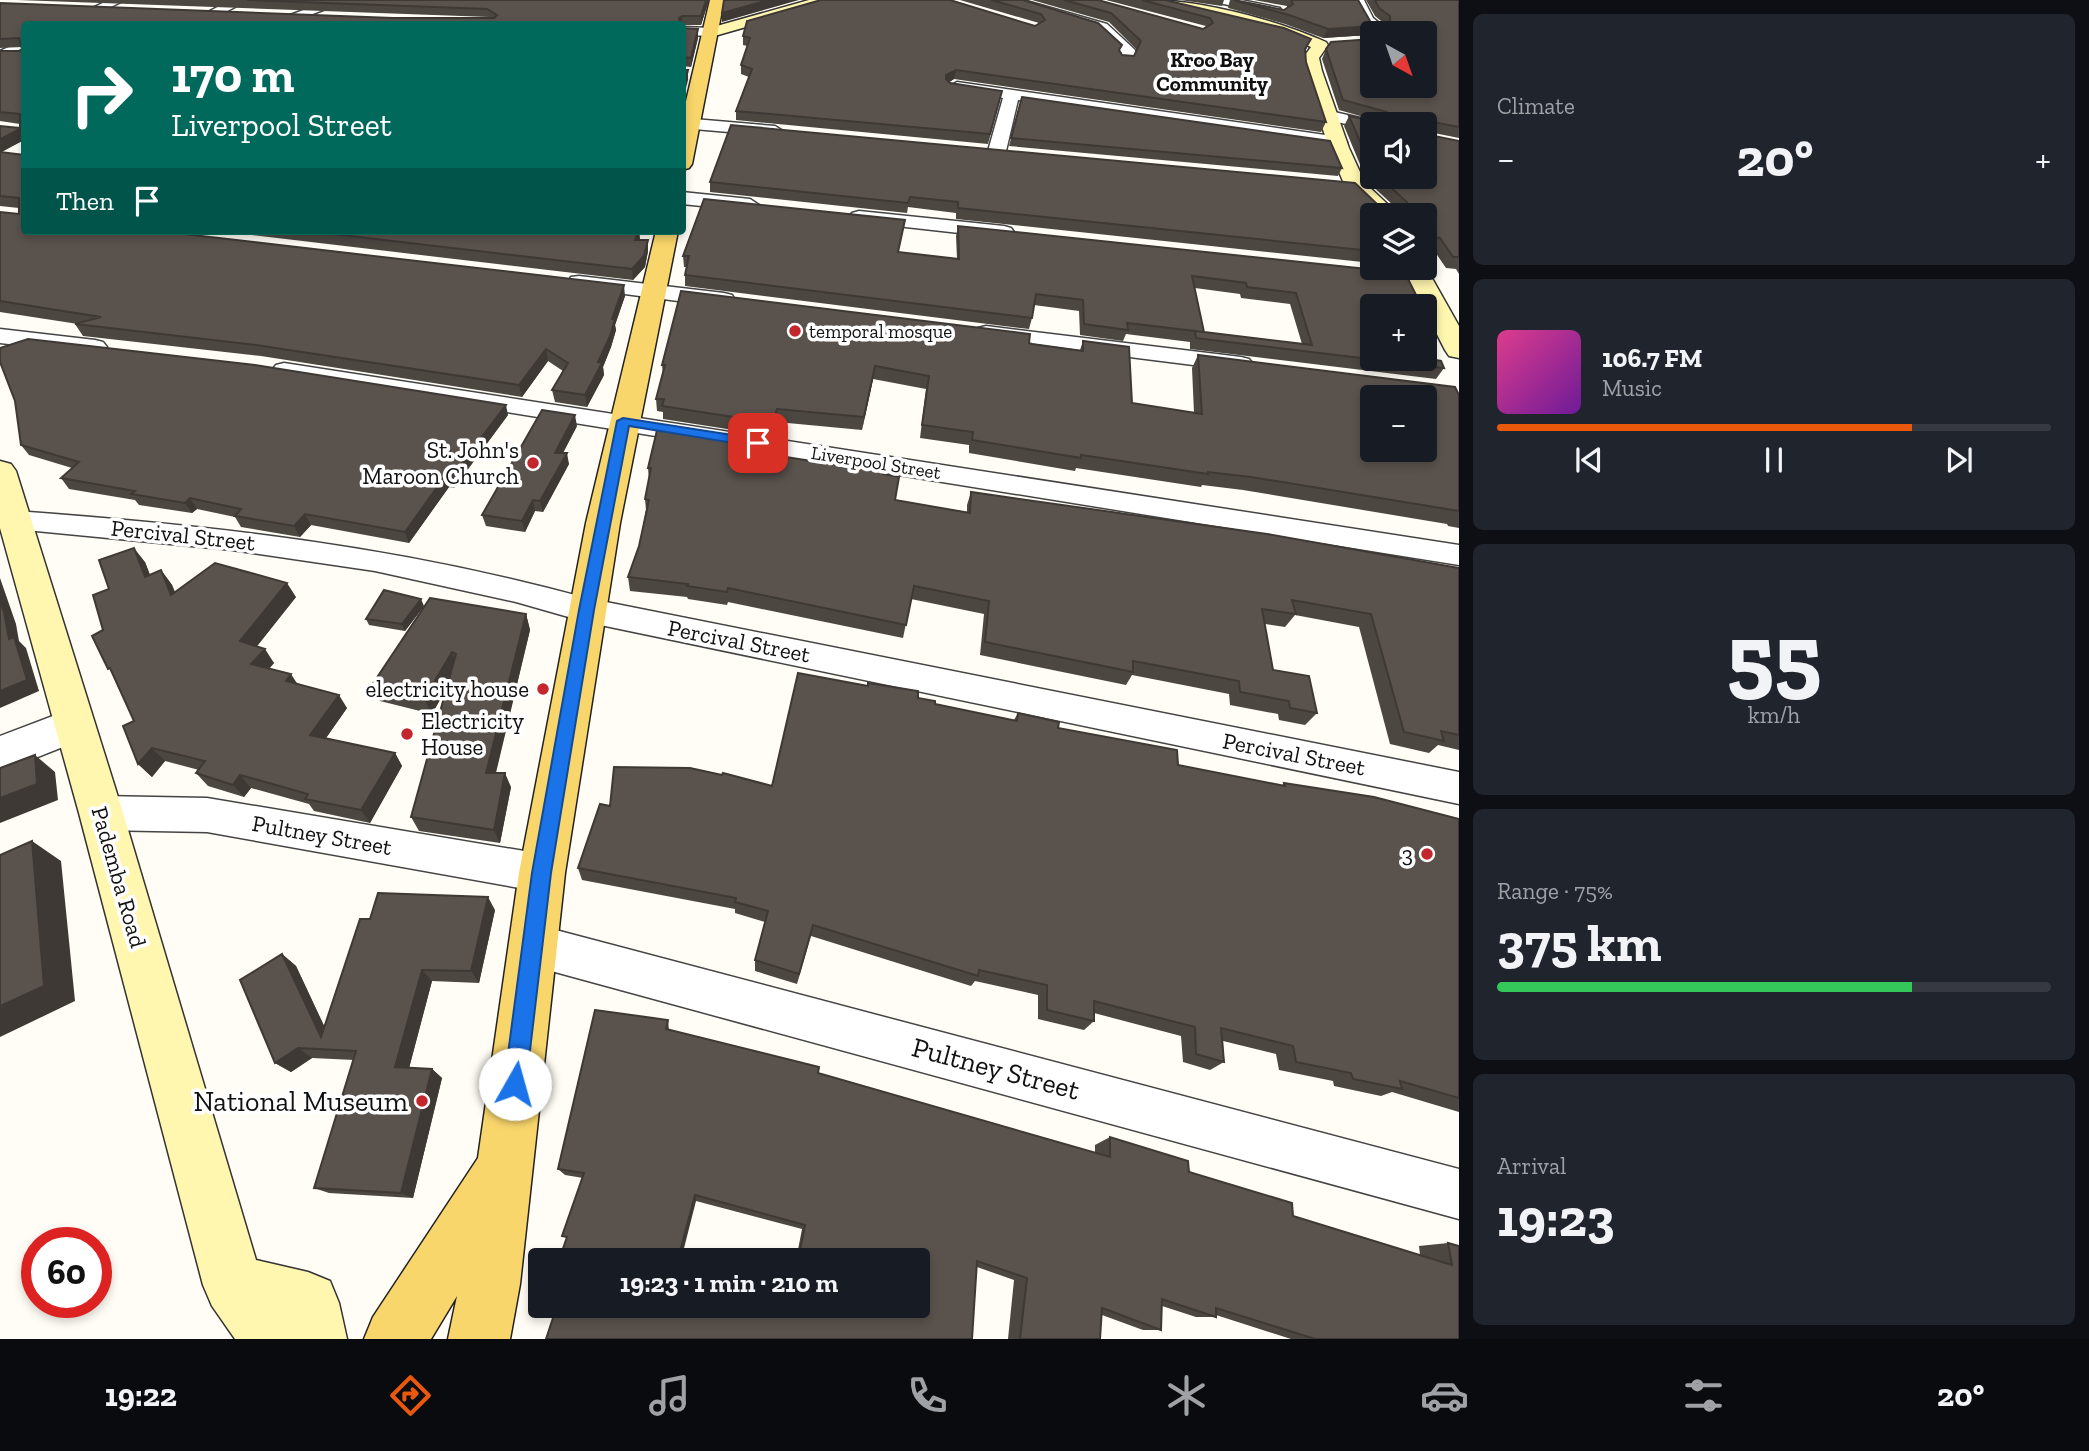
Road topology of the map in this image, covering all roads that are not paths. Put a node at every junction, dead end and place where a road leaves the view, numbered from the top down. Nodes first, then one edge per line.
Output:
1 (242, 0) edge
2 (343, 0) edge
3 (717, 0) edge
4 (825, 0) edge
5 (1009, 0) edge
6 (1155, 0) edge
7 (1223, 0) edge
8 (1358, 0) edge
9 (121, 5) edge
10 (61, 9) edge
11 (96, 10) junction
12 (1281, 12) edge
13 (239, 14) edge
14 (331, 19) edge
15 (72, 21) edge
16 (1369, 21) edge
17 (686, 31) edge
18 (712, 32) junction
19 (1126, 60) edge
20 (691, 74) edge
21 (954, 87) edge
22 (1011, 96) junction
23 (1326, 105) junction
24 (1360, 120) edge
25 (686, 123) edge
26 (796, 133) edge
27 (1339, 142) junction
28 (997, 151) edge
29 (686, 198) edge
30 (1372, 203) edge
31 (766, 207) edge
32 (835, 214) edge
33 (666, 235) edge
34 (1030, 235) edge
35 (558, 280) edge
36 (1413, 280) edge
37 (655, 291) junction
38 (752, 303) edge
39 (960, 329) edge
40 (0, 336) edge
41 (124, 350) edge
42 (1459, 350) edge
43 (261, 366) edge
44 (1265, 368) edge
45 (623, 421) junction
46 (0, 471) edge
47 (15, 521) junction
48 (1459, 555) edge
49 (586, 610) junction
50 (74, 725) junction
51 (0, 754) edge
52 (1459, 788) edge
53 (101, 813) junction
54 (541, 873) junction
55 (533, 946) junction
56 (505, 1168) junction
57 (1459, 1194) edge
58 (233, 1284) junction
59 (265, 1339) edge
60 (316, 1339) edge
61 (395, 1339) edge
62 (479, 1339) edge

1 - 13 street
2 - 14 street
3 - 18 main road
4 - 18 main road
5 - 19 street
6 - 23 main road
7 - 12 street
8 - 16 street
9 - 11 street
10 - 11 street
11 - 15 street
17 - 18 street
18 - 20 main road
20 - 25 main road
21 - 22 street
22 - 27 street
22 - 28 street
23 - 24 street
23 - 27 main road
25 - 26 street
27 - 30 main road
29 - 31 street
32 - 34 street
33 - 37 main road
35 - 37 street
36 - 42 main road
37 - 38 street
37 - 45 main road
39 - 44 street
40 - 41 street
43 - 45 street, Liverpool Street
45 - 48 street, Liverpool Street
45 - 49 main road
46 - 47 main road, Pademba Road
47 - 49 street, Percival Street
47 - 50 main road, Pademba Road
49 - 52 street, Percival Street
49 - 54 main road
50 - 51 street
50 - 53 main road, Pademba Road
53 - 54 street, Pultney Street
53 - 58 main road, Pademba Road
54 - 55 main road
55 - 56 main road
55 - 57 street, Pultney Street
56 - 61 main road
56 - 62 main road
58 - 59 main road, Pademba Road
58 - 60 main road

